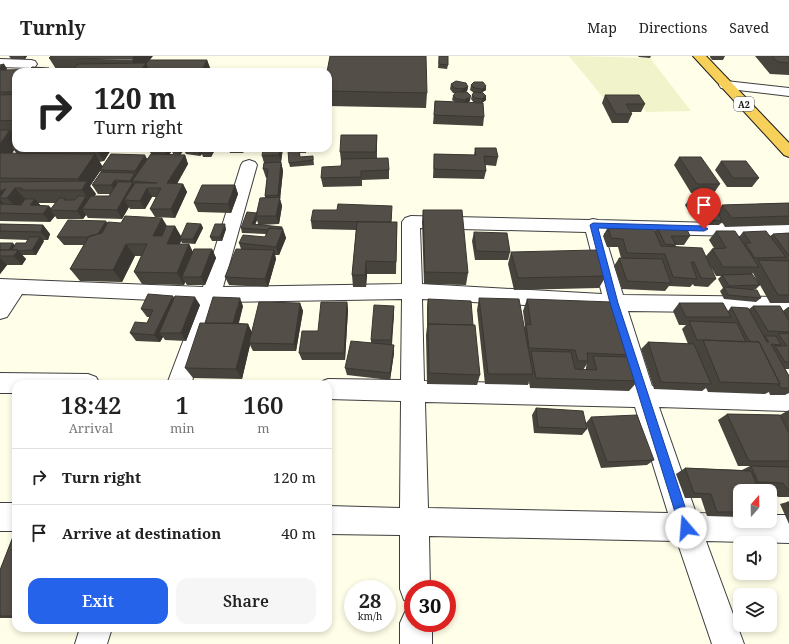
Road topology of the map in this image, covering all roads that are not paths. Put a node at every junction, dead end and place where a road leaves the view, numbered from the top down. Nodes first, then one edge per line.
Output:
1 (699, 56) edge
2 (0, 62) edge
3 (31, 64) dead end
4 (726, 85) junction
5 (789, 92) edge
6 (789, 152) edge
7 (249, 165) dead end
8 (593, 225) junction
9 (789, 231) edge
10 (9, 286) edge
11 (411, 291) junction
12 (210, 295) junction
13 (614, 303) junction
14 (789, 305) edge
15 (0, 312) edge
16 (180, 380) edge
17 (0, 382) edge
18 (12, 382) edge
19 (332, 389) edge
20 (412, 390) junction
21 (643, 396) junction
22 (789, 400) edge
23 (0, 517) edge
24 (12, 517) edge
25 (332, 520) edge
26 (414, 521) junction
27 (686, 528) junction
28 (789, 529) edge
29 (415, 580) edge
30 (95, 632) edge
31 (416, 632) edge
32 (91, 644) edge
33 (416, 644) edge
34 (728, 644) edge

1 - 4 highway, A2
2 - 3 street
4 - 5 street
4 - 6 highway, A2
7 - 12 street
8 - 9 street
8 - 11 street
8 - 13 street
10 - 12 street
10 - 15 street
11 - 12 street
11 - 13 street
11 - 20 street
12 - 16 street
13 - 14 street
13 - 21 street
17 - 18 street
19 - 20 street
20 - 21 street
20 - 26 street
21 - 22 street
21 - 27 street
23 - 24 street
25 - 26 street
26 - 27 street
26 - 29 street
27 - 28 street
27 - 34 street
30 - 32 street
31 - 33 street

